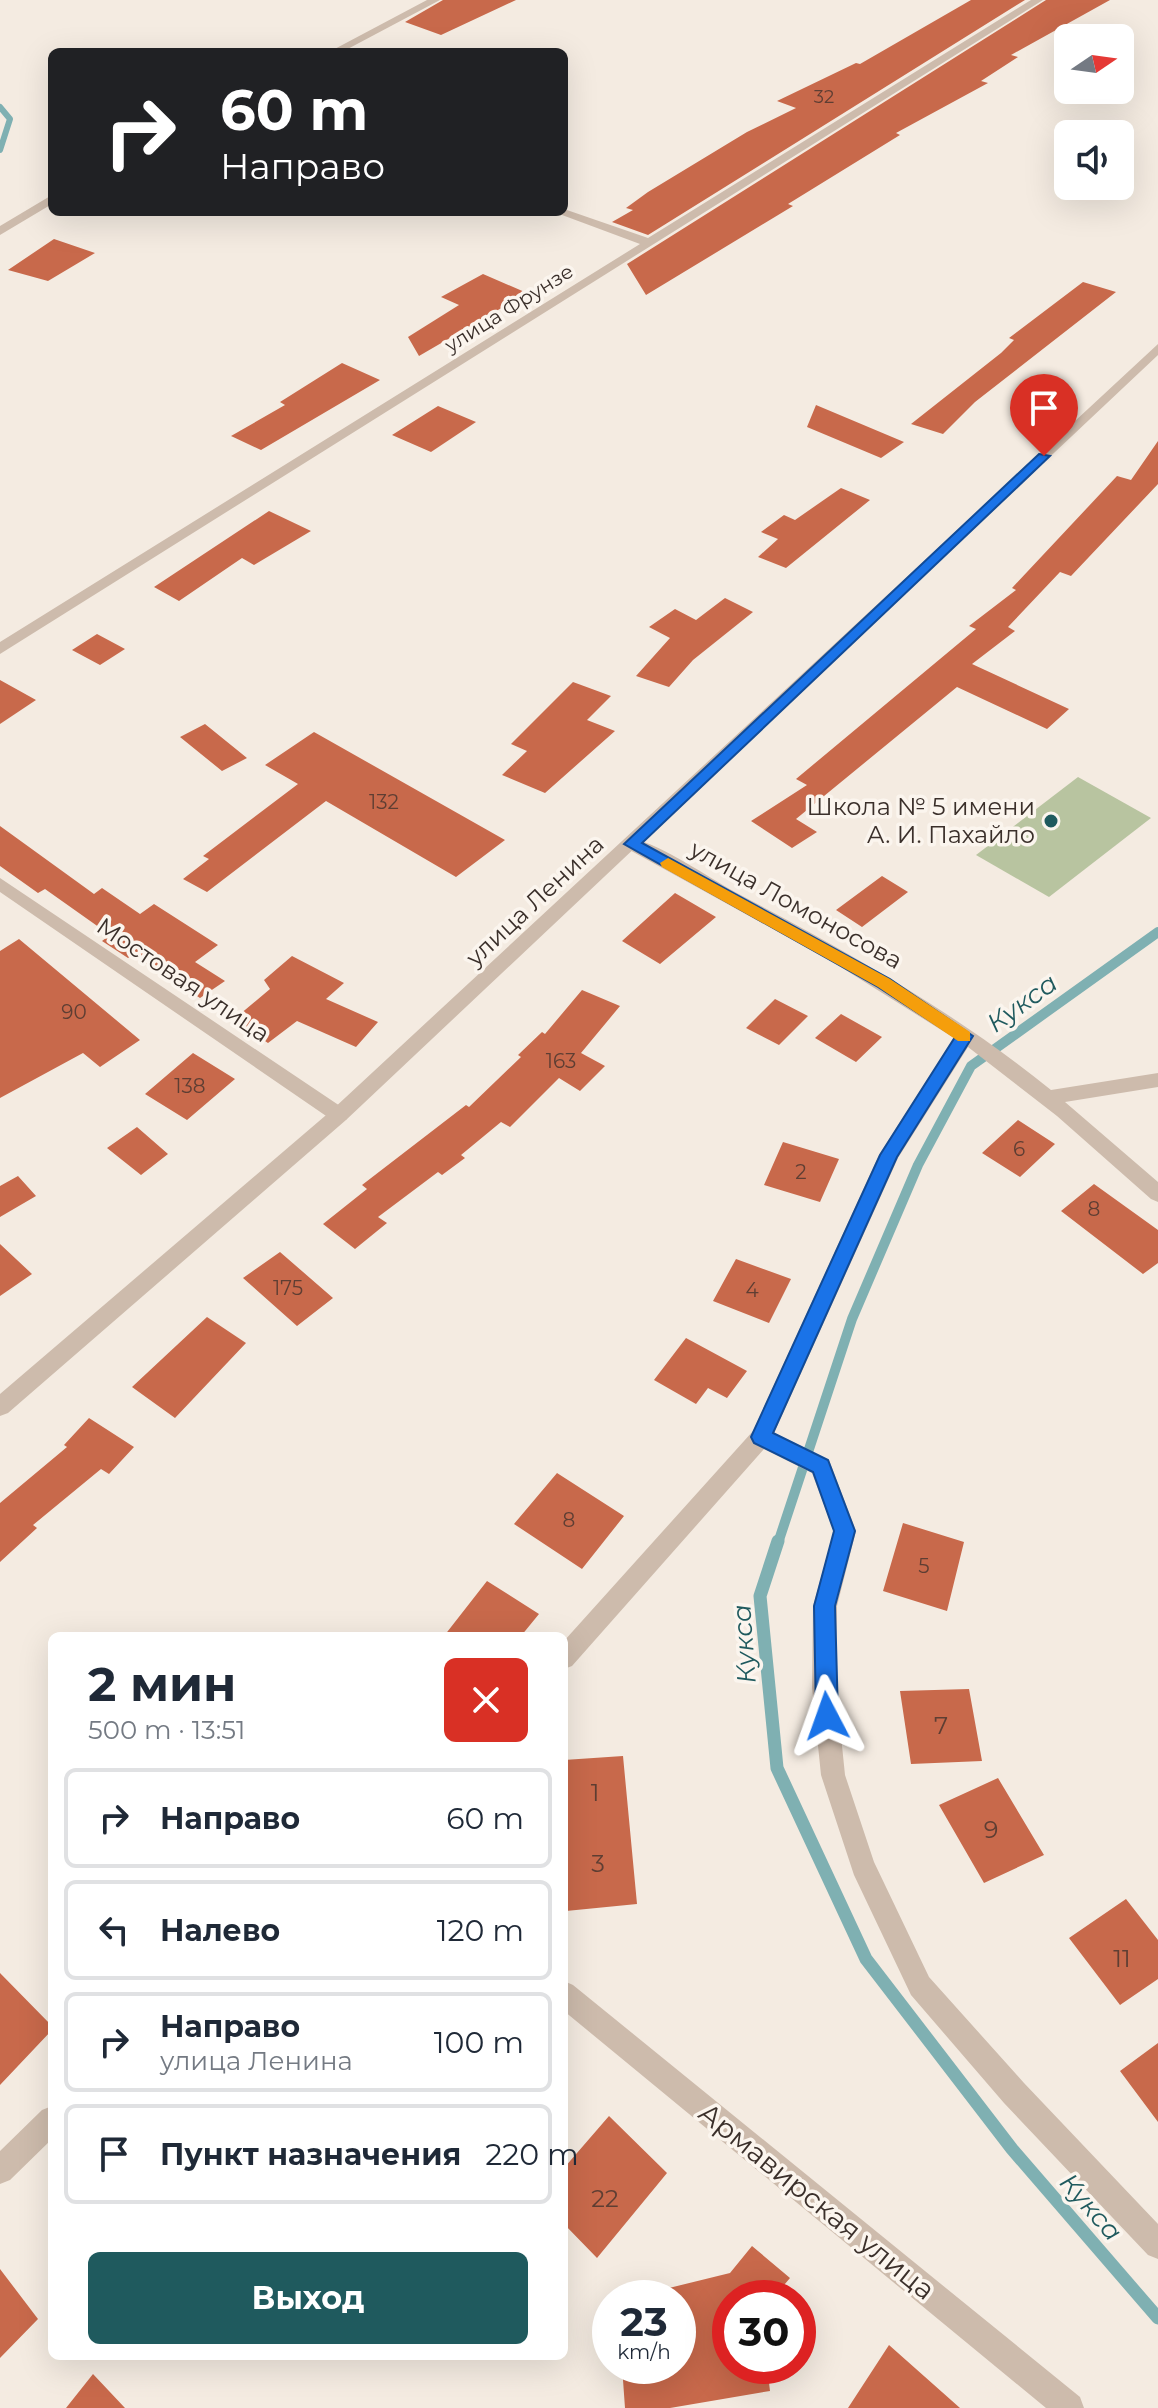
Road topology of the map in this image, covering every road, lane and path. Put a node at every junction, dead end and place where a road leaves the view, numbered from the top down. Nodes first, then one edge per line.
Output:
1 (435, 0) edge
2 (1038, 0) edge
3 (342, 48) edge
4 (48, 201) edge
5 (568, 215) edge
6 (0, 231) edge
7 (650, 243) junction
8 (1158, 348) edge
9 (0, 649) edge
10 (632, 844) junction
11 (0, 884) edge
12 (971, 1040) junction
13 (1158, 1080) edge
14 (1049, 1097) junction
15 (339, 1115) junction
16 (1158, 1194) edge
17 (0, 1407) edge
18 (761, 1437) junction
19 (568, 1654) edge
20 (568, 1997) edge
21 (48, 2124) edge
22 (0, 2170) edge
23 (1158, 2245) edge
24 (1069, 2408) edge

1 - 3 street
2 - 7 street, улица Фрунзе
4 - 6 street
5 - 7 street
7 - 9 street, улица Фрунзе
8 - 10 street, улица Ленина
10 - 12 street, улица Ломоносова
10 - 15 street, улица Ленина
11 - 15 street, Мостовая улица
12 - 14 street, улица Ломоносова
12 - 18 street
13 - 14 street
14 - 16 street, улица Ломоносова
15 - 17 street, улица Ленина
18 - 19 street
18 - 23 street
20 - 24 street, Армавирская улица
21 - 22 street

